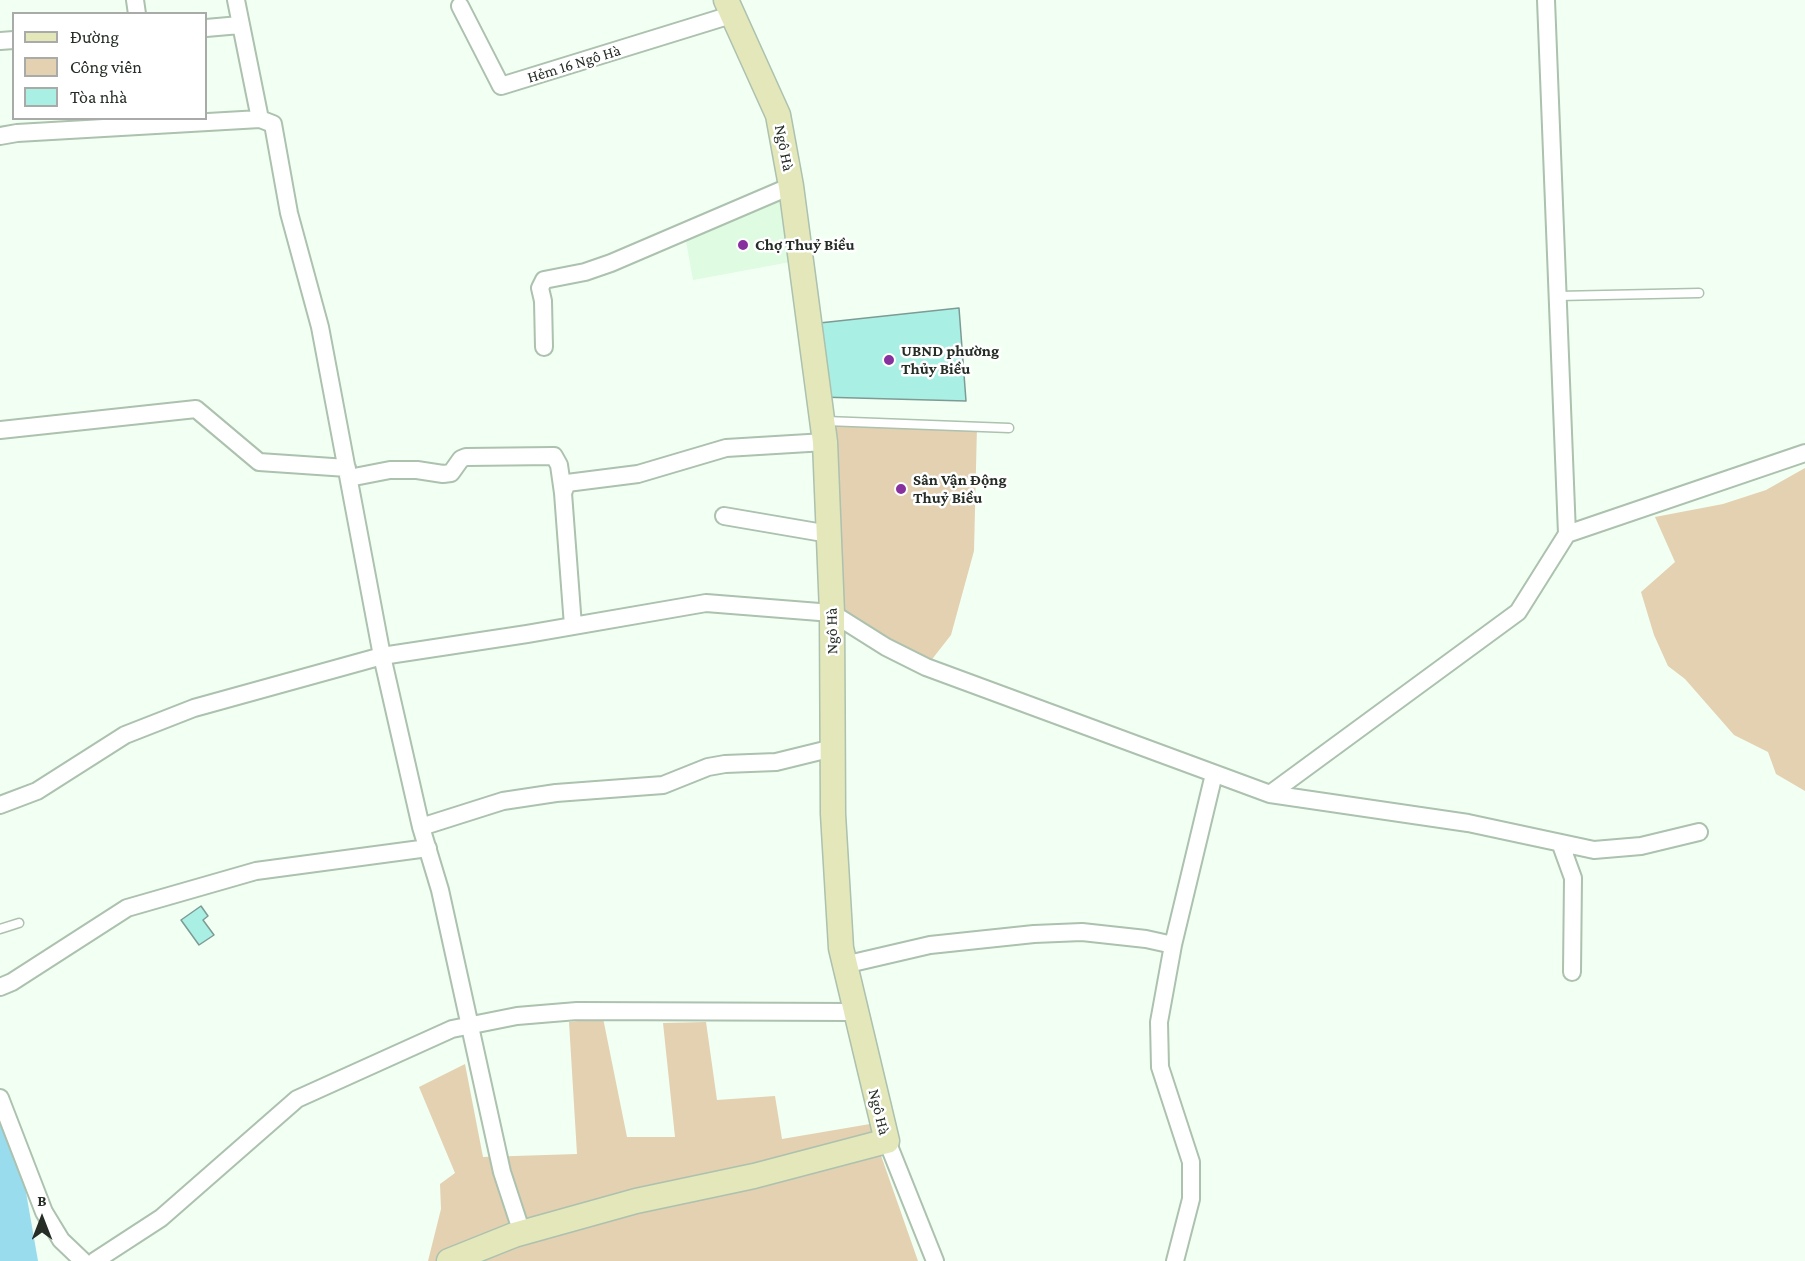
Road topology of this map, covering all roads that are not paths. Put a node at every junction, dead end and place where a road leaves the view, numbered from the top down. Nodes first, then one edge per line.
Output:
1 (236, 0) edge
2 (1546, 0) edge
3 (460, 6) dead end
4 (729, 7) edge
5 (240, 25) junction
6 (207, 28) edge
7 (260, 119) junction
8 (0, 136) edge
9 (791, 186) junction
10 (1699, 293) dead end
11 (1558, 296) junction
12 (544, 347) dead end
13 (1009, 428) dead end
14 (0, 430) edge
15 (824, 432) junction
16 (1805, 453) edge
17 (348, 473) junction
18 (563, 493) junction
19 (724, 516) dead end
20 (829, 534) junction
21 (1567, 534) junction
22 (832, 613) junction
23 (573, 626) junction
24 (382, 656) junction
25 (833, 748) junction
26 (1214, 774) junction
27 (1270, 794) junction
28 (0, 805) edge
29 (421, 826) junction
30 (1699, 832) dead end
31 (1561, 845) junction
32 (428, 848) junction
33 (19, 923) dead end
34 (0, 929) edge
35 (1173, 945) junction
36 (844, 965) junction
37 (1572, 972) dead end
38 (0, 987) edge
39 (854, 1012) junction
40 (470, 1025) junction
41 (0, 1098) edge
42 (886, 1141) junction
43 (522, 1233) junction
44 (83, 1261) edge
45 (95, 1261) edge
46 (449, 1261) edge
47 (935, 1261) edge
48 (1175, 1261) edge

1 - 5 street
2 - 11 street
3 - 4 street, Hẻm 16 Ngô Hà
4 - 9 street, Ngô Hà
5 - 6 street
5 - 7 street
7 - 8 street
7 - 17 street
9 - 12 street
9 - 15 street, Ngô Hà
10 - 11 lane
11 - 21 street
13 - 15 lane
14 - 17 street
15 - 18 street
15 - 20 street, Ngô Hà
16 - 21 street
17 - 18 street
17 - 24 street
18 - 23 street
19 - 20 street
20 - 22 street, Ngô Hà
21 - 27 street
22 - 23 street
22 - 25 street, Ngô Hà
22 - 26 street
23 - 24 street
24 - 28 street
24 - 29 street
25 - 29 street
25 - 36 street, Ngô Hà
26 - 27 street
26 - 35 street
27 - 31 street
29 - 32 street
30 - 31 street
31 - 37 street
32 - 38 street
32 - 40 street
33 - 34 lane
35 - 36 street
35 - 48 street
36 - 39 street, Ngô Hà
39 - 40 street
39 - 42 street, Ngô Hà
40 - 43 street
40 - 45 street
41 - 44 street
42 - 43 street
42 - 47 street, Ngô Hà
43 - 46 street

